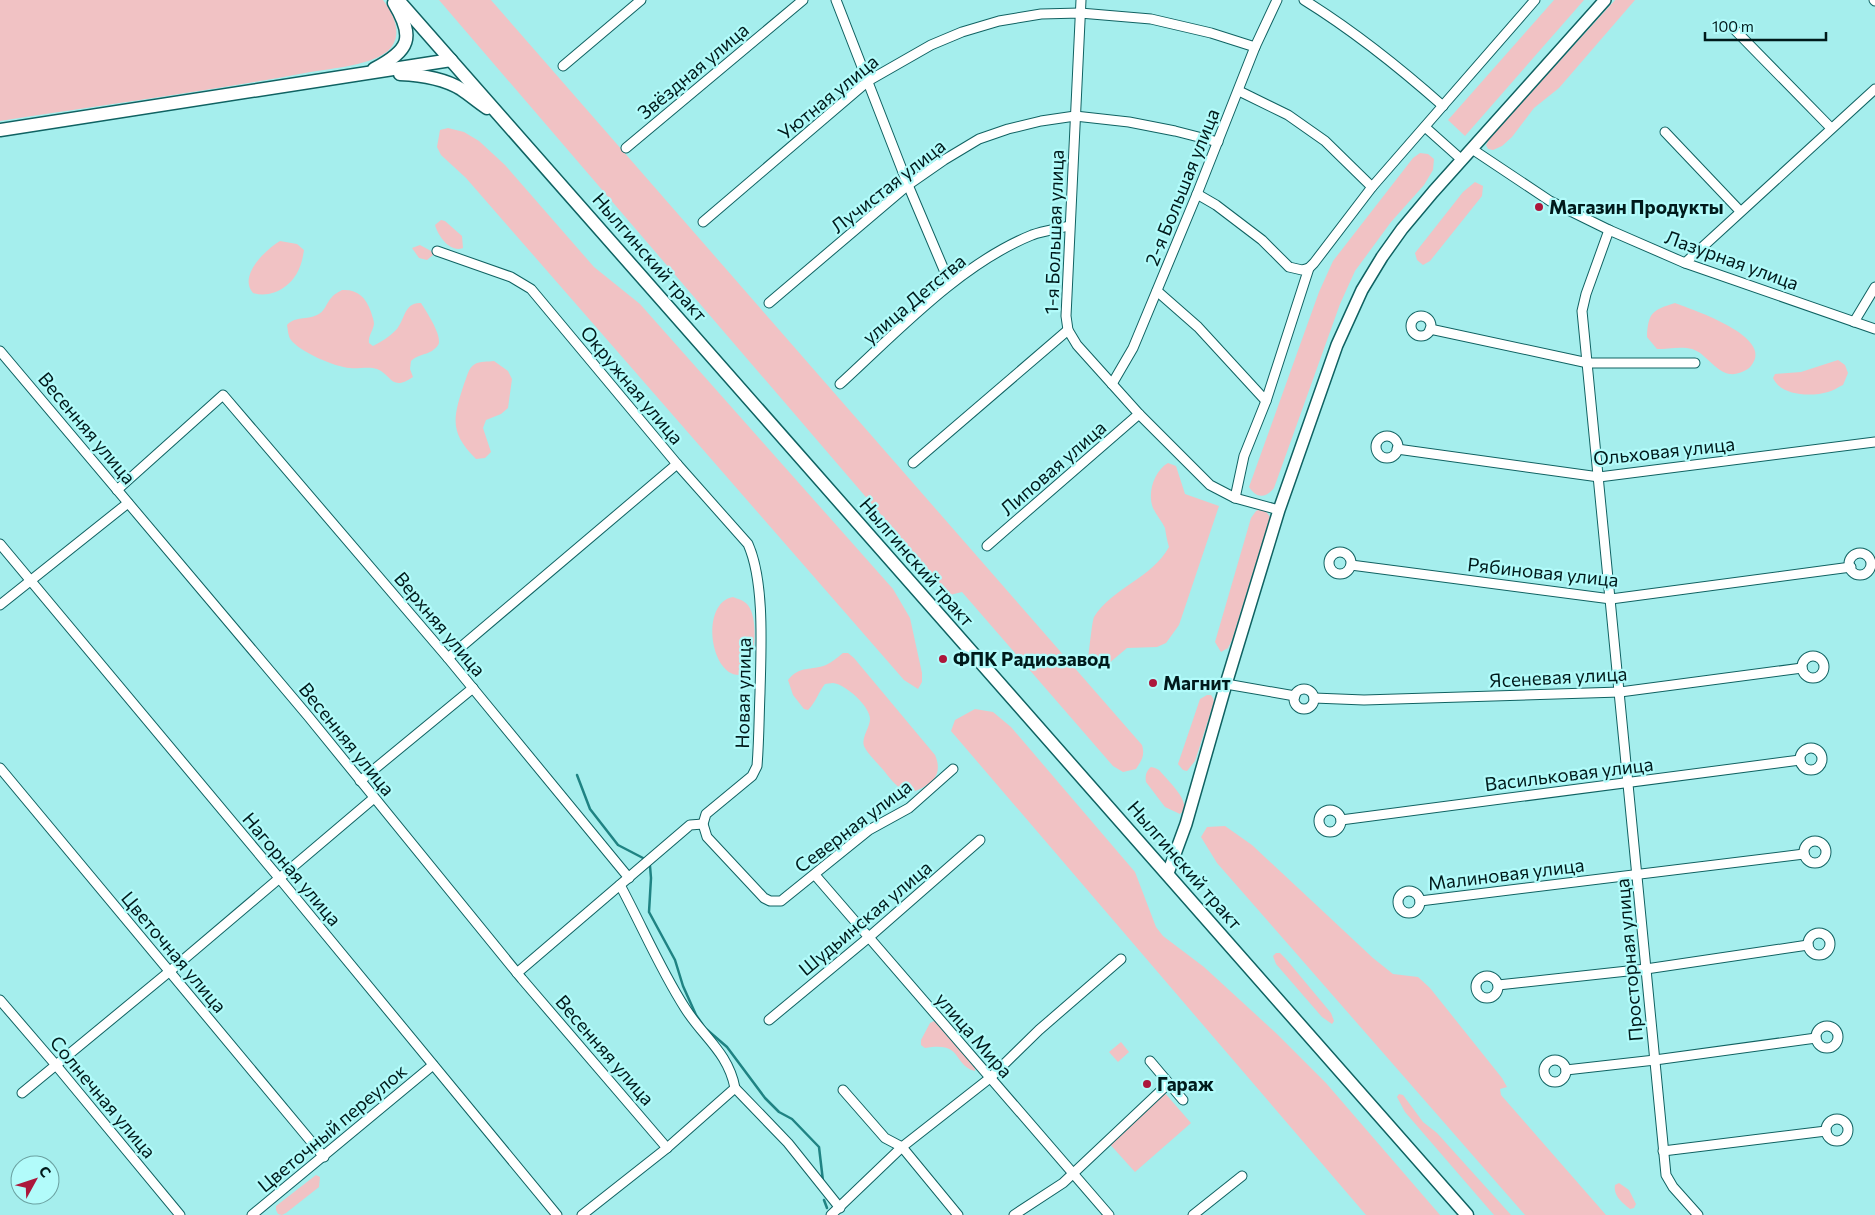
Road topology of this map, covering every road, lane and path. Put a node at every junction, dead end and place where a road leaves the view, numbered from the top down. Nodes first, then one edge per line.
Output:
1 (392, 0) edge
2 (398, 0) edge
3 (641, 0) edge
4 (803, 0) edge
5 (836, 0) edge
6 (1080, 0) edge
7 (1277, 0) edge
8 (1304, 0) edge
9 (1536, 0) edge
10 (1605, 0) edge
11 (1080, 13) junction
12 (1732, 28) dead end
13 (1255, 47) junction
14 (451, 60) junction
15 (563, 66) dead end
16 (366, 74) junction
17 (868, 81) junction
18 (1875, 89) edge
19 (1239, 91) junction
20 (1443, 106) junction
21 (1075, 116) junction
22 (501, 117) junction
23 (1425, 127) junction
24 (1832, 128) junction
25 (0, 130) edge
26 (1665, 132) dead end
27 (1218, 142) junction
28 (626, 148) dead end
29 (1472, 149) junction
30 (1462, 160) junction
31 (908, 185) junction
32 (1372, 187) junction
33 (1197, 194) junction
34 (1740, 211) junction
35 (703, 222) dead end
36 (1069, 226) junction
37 (1609, 230) junction
38 (437, 251) dead end
39 (1685, 262) junction
40 (1309, 268) junction
41 (950, 284) junction
42 (1875, 287) edge
43 (1157, 291) junction
44 (769, 303) dead end
45 (1854, 322) junction
46 (1875, 329) edge
47 (1068, 330) junction
48 (1433, 330) dead end
49 (0, 351) edge
50 (1588, 363) junction
51 (1695, 364) dead end
52 (840, 384) dead end
53 (1112, 384) junction
54 (1266, 401) junction
55 (1139, 414) junction
56 (1875, 442) edge
57 (1397, 449) dead end
58 (912, 463) dead end
59 (677, 464) junction
60 (1599, 477) junction
61 (117, 490) junction
62 (1235, 498) junction
63 (128, 503) junction
64 (1279, 510) junction
65 (0, 544) edge
66 (987, 546) dead end
67 (1351, 565) dead end
68 (1850, 567) dead end
69 (30, 581) junction
70 (1611, 599) junction
71 (0, 605) edge
72 (448, 658) junction
73 (1802, 668) dead end
74 (1226, 684) junction
75 (473, 688) junction
76 (1620, 692) junction
77 (1295, 696) junction
78 (1314, 698) junction
79 (1800, 760) dead end
80 (0, 768) edge
81 (953, 769) dead end
82 (360, 781) junction
83 (1629, 783) junction
84 (374, 798) junction
85 (1341, 820) dead end
86 (703, 824) junction
87 (980, 840) dead end
88 (1804, 854) dead end
89 (1168, 873) junction
90 (815, 875) junction
91 (1637, 875) junction
92 (629, 878) junction
93 (280, 879) junction
94 (620, 886) junction
95 (1420, 901) dead end
96 (868, 938) junction
97 (1808, 945) dead end
98 (1121, 959) dead end
99 (1646, 969) junction
100 (170, 971) junction
101 (517, 972) junction
102 (1498, 986) dead end
103 (0, 1000) edge
104 (769, 1020) dead end
105 (1816, 1038) dead end
106 (1655, 1060) junction
107 (1150, 1061) dead end
108 (55, 1064) junction
109 (433, 1065) junction
110 (1566, 1070) dead end
111 (990, 1078) junction
112 (1168, 1084) junction
113 (735, 1088) junction
114 (843, 1090) dead end
115 (22, 1093) dead end
116 (1183, 1100) dead end
117 (1826, 1131) dead end
118 (902, 1147) junction
119 (667, 1148) junction
120 (1663, 1151) junction
121 (324, 1157) junction
122 (1073, 1171) junction
123 (1242, 1176) dead end
124 (840, 1208) junction
125 (180, 1215) edge
126 (252, 1215) edge
127 (557, 1215) edge
128 (582, 1215) edge
129 (831, 1215) edge
130 (958, 1215) edge
131 (1014, 1215) edge
132 (1109, 1215) edge
133 (1193, 1215) edge
134 (1467, 1215) edge
135 (1698, 1215) edge

1 - 16 main road
2 - 14 main road, Нылгинский тракт
3 - 15 street
4 - 28 street, Звёздная улица
5 - 17 street
6 - 11 street, 1-я Большая улица
7 - 13 street, 2-я Большая улица
8 - 20 street
9 - 20 street
10 - 29 street
11 - 13 street, Уютная улица
11 - 17 street, Уютная улица
11 - 21 street, 1-я Большая улица
12 - 24 street
13 - 19 street, 2-я Большая улица
14 - 16 main road
14 - 22 main road, Нылгинский тракт
16 - 22 main road
16 - 25 main road
17 - 31 street
17 - 35 street, Уютная улица
18 - 24 street
19 - 27 street, 2-я Большая улица
19 - 32 street
20 - 23 street
21 - 27 street, Лучистая улица
21 - 31 street, Лучистая улица
21 - 36 street, 1-я Большая улица
22 - 89 main road, Нылгинский тракт
23 - 30 street
23 - 32 street
24 - 34 street
26 - 34 street
27 - 33 street, 2-я Большая улица
29 - 30 street
29 - 37 street, Лазурная улица
30 - 64 street
31 - 41 street
31 - 44 street, Лучистая улица
32 - 40 street
33 - 40 street
33 - 43 street, 2-я Большая улица
34 - 39 street
36 - 41 street, улица Детства
36 - 47 street, 1-я Большая улица
37 - 39 street, Лазурная улица
37 - 50 street, Просторная улица
38 - 59 street, Окружная улица
39 - 45 street, Лазурная улица
40 - 54 street
41 - 52 street, улица Детства
42 - 45 street
43 - 53 street, 2-я Большая улица
43 - 54 street
45 - 46 street, Лазурная улица
47 - 53 street, 1-я Большая улица
47 - 58 street
48 - 50 street
49 - 61 street, Весенняя улица
50 - 51 street
50 - 60 street, Просторная улица
53 - 55 street, 1-я Большая улица
54 - 62 street
55 - 62 street, 1-я Большая улица
55 - 66 street, Липовая улица
56 - 60 street, Ольховая улица
57 - 60 street, Ольховая улица
59 - 72 street, Окружная улица
59 - 86 street, Новая улица
60 - 70 street, Просторная улица
61 - 63 street, Весенняя улица
61 - 72 street, Верхняя улица
62 - 64 street, 1-я Большая улица
63 - 69 street
63 - 82 street, Весенняя улица
64 - 74 street
65 - 69 street, Нагорная улица
67 - 70 street, Рябиновая улица
68 - 70 street, Рябиновая улица
69 - 71 street
69 - 93 street, Нагорная улица
70 - 76 street, Просторная улица
72 - 75 street, Верхняя улица
73 - 76 street, Ясеневая улица
74 - 77 street
74 - 89 street
75 - 82 street
75 - 92 street, Верхняя улица
76 - 78 street, Ясеневая улица
76 - 83 street, Просторная улица
77 - 78 street
77 - 78 street
79 - 83 street, Васильковая улица
80 - 100 street, Цветочная улица
81 - 90 street, Северная улица
82 - 84 street, Весенняя улица
83 - 85 street, Васильковая улица
83 - 91 street, Просторная улица
84 - 93 street
84 - 101 street, Весенняя улица
86 - 90 street, Северная улица
86 - 92 street
87 - 96 street, Шудьинская улица
88 - 91 street, Малиновая улица
89 - 134 main road, Нылгинский тракт
90 - 96 street, улица Мира
91 - 95 street, Малиновая улица
91 - 99 street, Просторная улица
92 - 94 street
93 - 100 street
93 - 109 street, Нагорная улица
94 - 101 street
94 - 113 street
96 - 104 street, Шудьинская улица
96 - 111 street, улица Мира
97 - 99 street
98 - 111 street
99 - 102 street
99 - 106 street, Просторная улица
100 - 108 street
100 - 121 street, Цветочная улица
101 - 119 street, Весенняя улица
103 - 108 street, Солнечная улица
105 - 106 street
106 - 110 street
106 - 120 street, Просторная улица
107 - 112 street
108 - 115 street
108 - 125 street, Солнечная улица
109 - 121 street, Цветочный переулок
109 - 127 street, Нагорная улица
111 - 118 street
111 - 122 street, улица Мира
112 - 116 street
112 - 122 street
113 - 119 street
113 - 124 street
114 - 118 street
117 - 120 street
118 - 124 street
118 - 130 street
119 - 128 street
120 - 135 street, Просторная улица
121 - 126 street, Цветочный переулок
122 - 131 street
122 - 132 street, улица Мира
123 - 133 street
124 - 129 street

